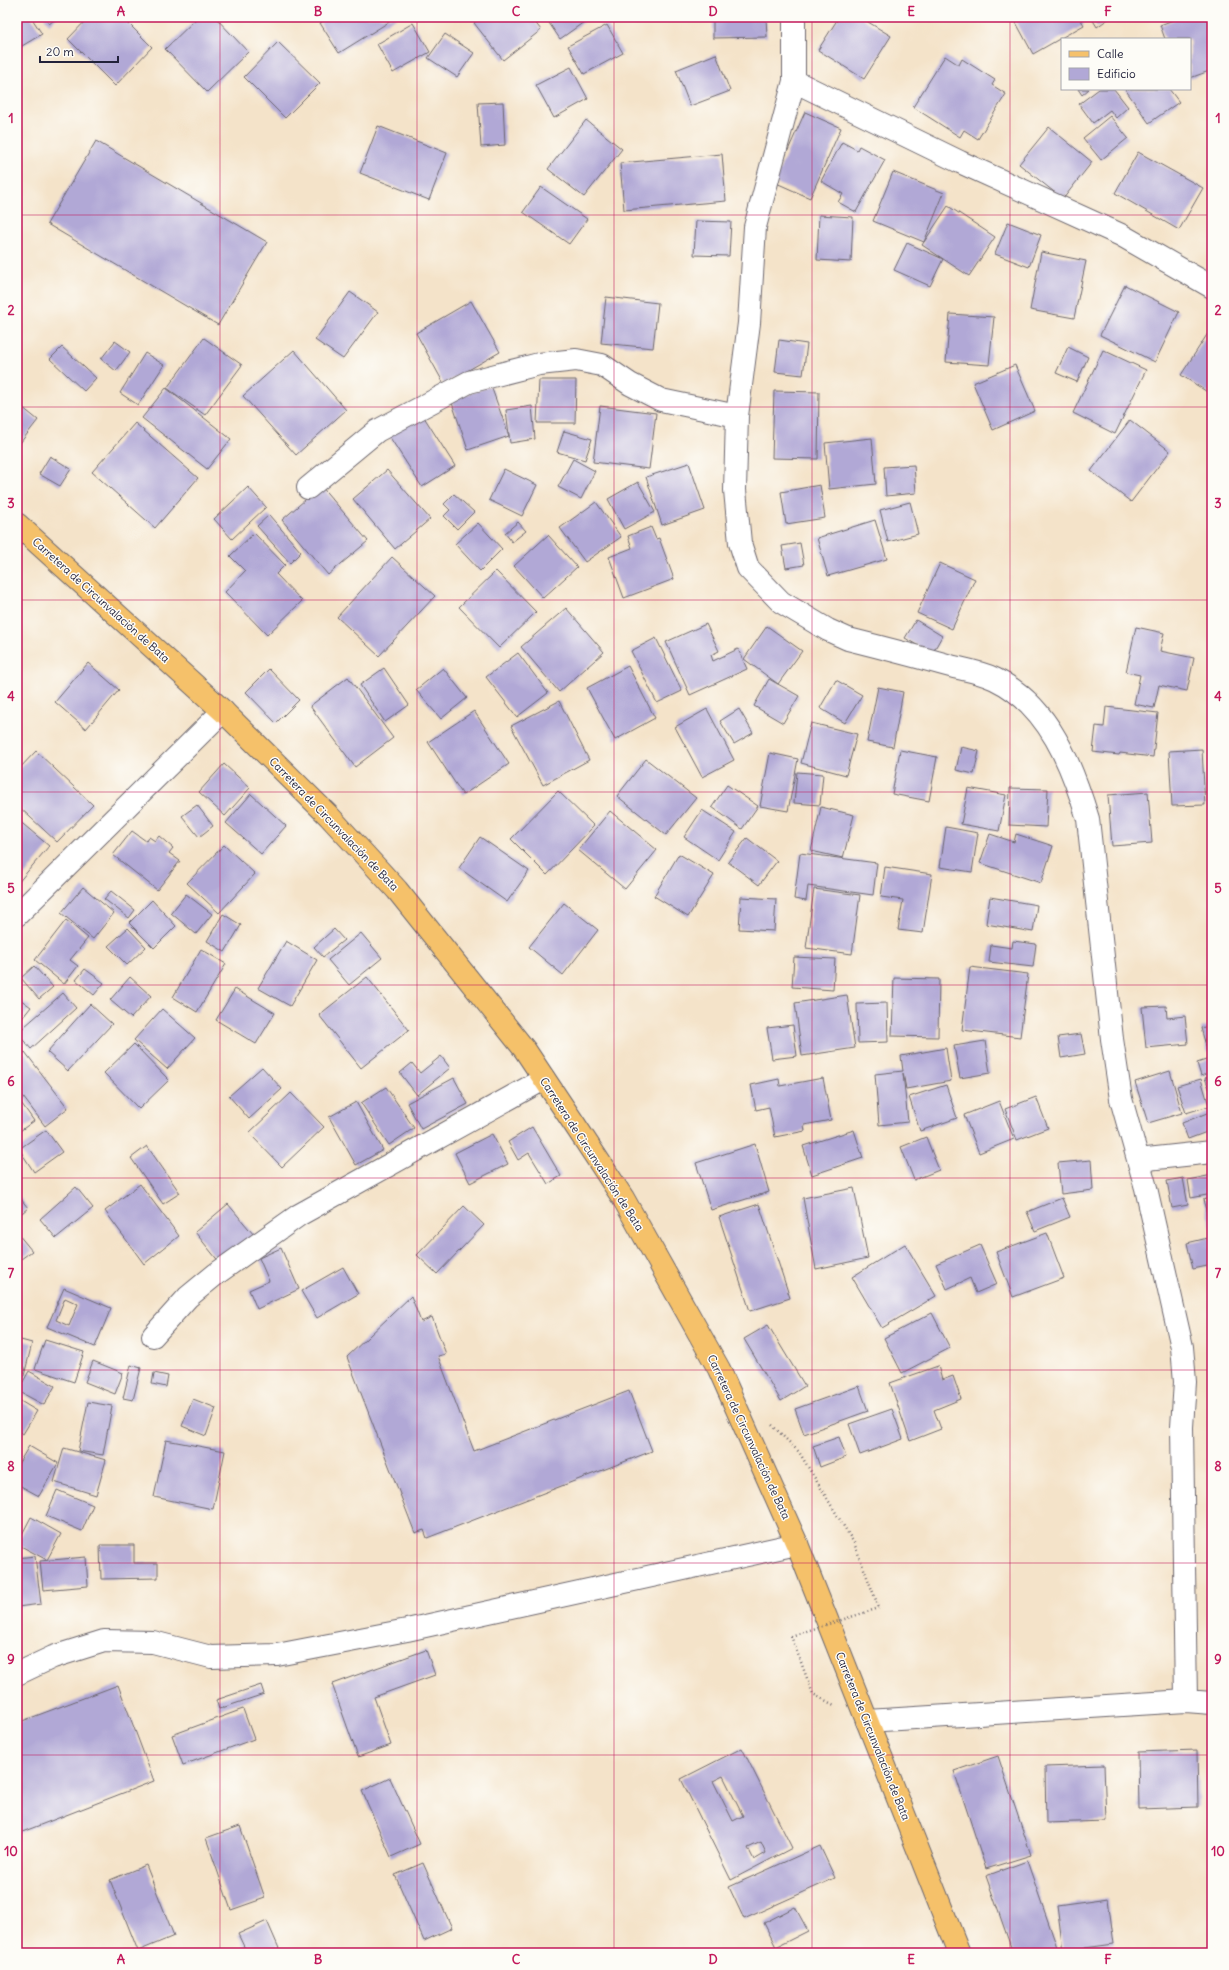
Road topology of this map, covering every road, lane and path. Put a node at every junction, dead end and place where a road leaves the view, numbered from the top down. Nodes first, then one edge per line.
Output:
1 (794, 17) edge
2 (794, 81) junction
3 (1212, 287) edge
4 (738, 416) junction
5 (308, 488) dead end
6 (17, 524) edge
7 (223, 711) junction
8 (17, 915) edge
9 (544, 1079) junction
10 (1212, 1152) edge
11 (1138, 1160) junction
12 (153, 1336) dead end
13 (767, 1419) dead end
14 (797, 1544) junction
15 (17, 1674) edge
16 (813, 1694) dead end
17 (1186, 1701) junction
18 (1212, 1703) edge
19 (866, 1720) junction
20 (959, 1953) edge

1 - 2 street
2 - 3 street
2 - 4 street
4 - 5 street
4 - 11 street
6 - 7 main road, Carretera de Circunvalación de Bata
7 - 8 street
7 - 9 main road, Carretera de Circunvalación de Bata
9 - 12 street
9 - 14 main road, Carretera de Circunvalación de Bata
10 - 11 street
11 - 17 street
13 - 16 path, bridge
14 - 15 street
14 - 19 main road, Carretera de Circunvalación de Bata
17 - 18 street
17 - 19 street
19 - 20 main road, Carretera de Circunvalación de Bata

